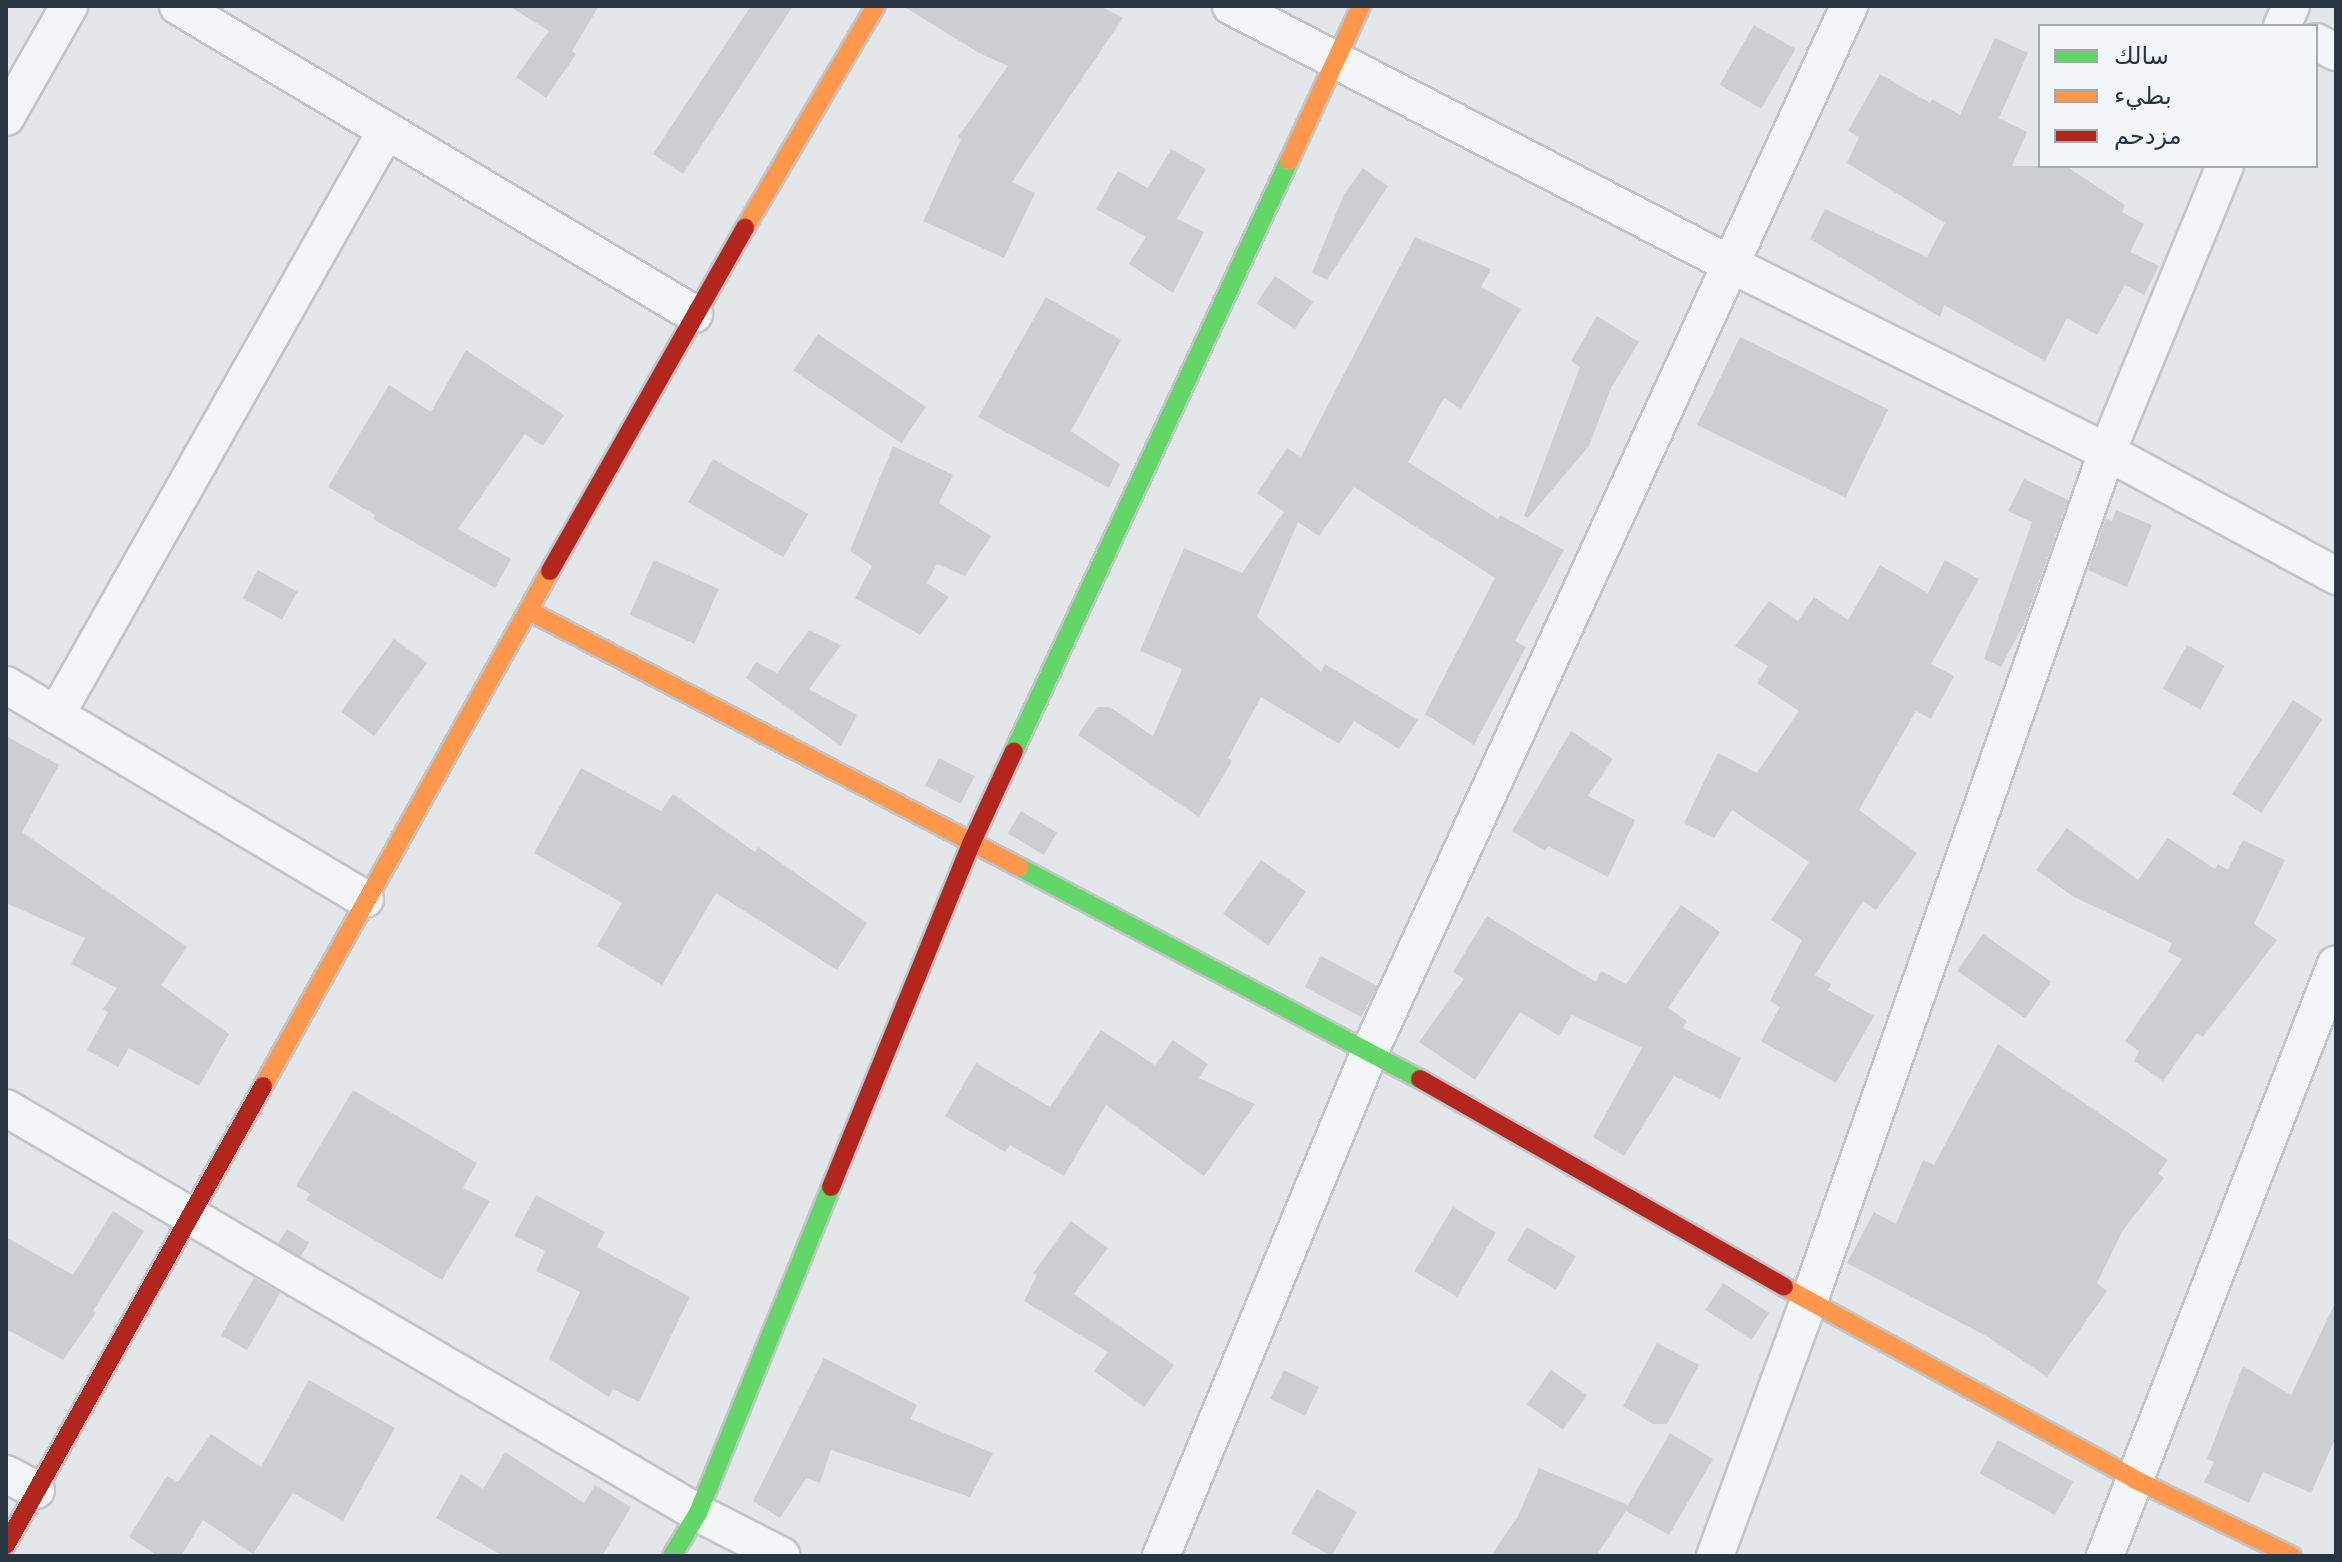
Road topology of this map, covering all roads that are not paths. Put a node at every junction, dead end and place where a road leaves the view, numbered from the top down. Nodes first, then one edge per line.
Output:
1 (69, 6) edge
2 (178, 6) edge
3 (876, 6) edge
4 (1231, 6) edge
5 (1361, 6) edge
6 (1849, 6) edge
7 (2318, 43) edge
8 (2336, 52) edge
9 (1338, 61) junction
10 (6, 117) edge
11 (386, 131) junction
12 (2224, 168) edge
13 (1730, 264) junction
14 (694, 314) junction
15 (2107, 452) junction
16 (2336, 576) edge
17 (529, 611) junction
18 (6, 685) edge
19 (56, 715) junction
20 (971, 844) junction
21 (365, 899) junction
22 (2336, 964) edge
23 (1370, 1051) junction
24 (6, 1108) edge
25 (190, 1213) junction
26 (1809, 1301) junction
27 (2134, 1479) junction
28 (21, 1482) edge
29 (698, 1513) junction
30 (6, 1545) edge
31 (672, 1556) edge
32 (782, 1556) edge
33 (1161, 1556) edge
34 (1715, 1556) edge
35 (2105, 1556) edge
36 (2292, 1556) edge

1 - 10 street
2 - 11 street
3 - 14 street
4 - 9 street
5 - 9 street
6 - 13 street
7 - 8 street
9 - 13 street
9 - 20 street
11 - 14 street
11 - 19 street
12 - 15 street
13 - 15 street
13 - 23 street
14 - 17 street
15 - 16 street
15 - 26 street
17 - 20 street
17 - 21 street
18 - 19 street
19 - 21 street
20 - 23 street
20 - 29 street
21 - 25 street
22 - 27 street
23 - 26 street
23 - 33 street
24 - 25 street
25 - 28 street
25 - 29 street
26 - 27 street
26 - 34 street
27 - 35 street
27 - 36 street
28 - 30 street
29 - 31 street
29 - 32 street

